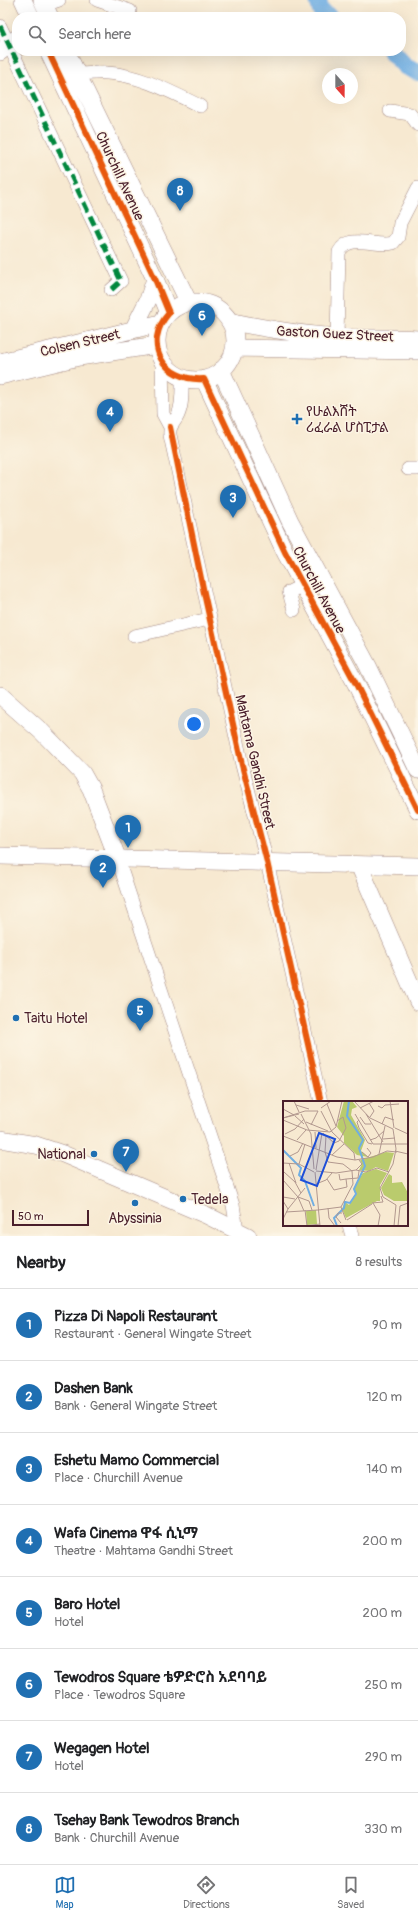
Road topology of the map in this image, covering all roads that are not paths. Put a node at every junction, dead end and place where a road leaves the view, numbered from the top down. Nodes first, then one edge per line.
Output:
1 (23, 0) edge
2 (97, 0) edge
3 (130, 11) dead end
4 (29, 12) edge
5 (0, 26) edge
6 (9, 45) edge
7 (14, 56) edge
8 (50, 56) edge
9 (68, 56) edge
10 (77, 74) junction
11 (200, 106) dead end
12 (390, 111) dead end
13 (418, 124) edge
14 (418, 188) edge
15 (155, 279) junction
16 (111, 290) dead end
17 (189, 303) junction
18 (165, 318) junction
19 (229, 321) junction
20 (133, 330) junction
21 (337, 337) junction
22 (418, 339) edge
23 (234, 348) junction
24 (418, 352) edge
25 (159, 353) junction
26 (0, 362) edge
27 (221, 370) junction
28 (0, 376) edge
29 (182, 378) junction
30 (204, 379) junction
31 (170, 427) junction
32 (303, 586) junction
33 (294, 610) dead end
34 (209, 619) junction
35 (134, 636) dead end
36 (0, 695) edge
37 (418, 770) edge
38 (418, 810) edge
39 (0, 856) edge
40 (117, 857) junction
41 (267, 862) junction
42 (359, 865) junction
43 (418, 866) edge
44 (418, 1002) edge
45 (321, 1101) edge
46 (0, 1139) edge
47 (349, 1226) edge
48 (242, 1233) edge
49 (352, 1236) edge

1 - 4 main road
2 - 3 street
5 - 6 street
7 - 16 street
8 - 15 main road, Churchill Avenue
9 - 10 main road, Churchill Avenue
10 - 11 street
10 - 17 main road, Churchill Avenue
12 - 13 street
14 - 21 street
15 - 18 main road, Churchill Avenue
15 - 20 main road
17 - 18 main road
17 - 19 main road
18 - 20 main road, Colsen Street
18 - 25 main road
19 - 21 main road, Gaston Guez Street
19 - 23 main road
20 - 26 main road, Colsen Street
21 - 22 main road, Gaston Guez Street
23 - 24 main road, Gaston Guez Street
23 - 27 main road
25 - 28 main road
25 - 29 main road
25 - 31 street, Mahtama Gandhi Street
27 - 30 main road
27 - 37 main road, Churchill Avenue
29 - 30 main road
29 - 31 street
30 - 32 main road, Churchill Avenue
31 - 34 street, Mahtama Gandhi Street
32 - 33 street
32 - 38 main road, Churchill Avenue
34 - 35 street
34 - 41 street, Mahtama Gandhi Street
36 - 40 main road
39 - 40 main road
40 - 41 main road
40 - 48 street
41 - 42 main road
41 - 45 street, Mahtama Gandhi Street
42 - 43 main road
42 - 44 main road
46 - 48 main road
47 - 49 street

